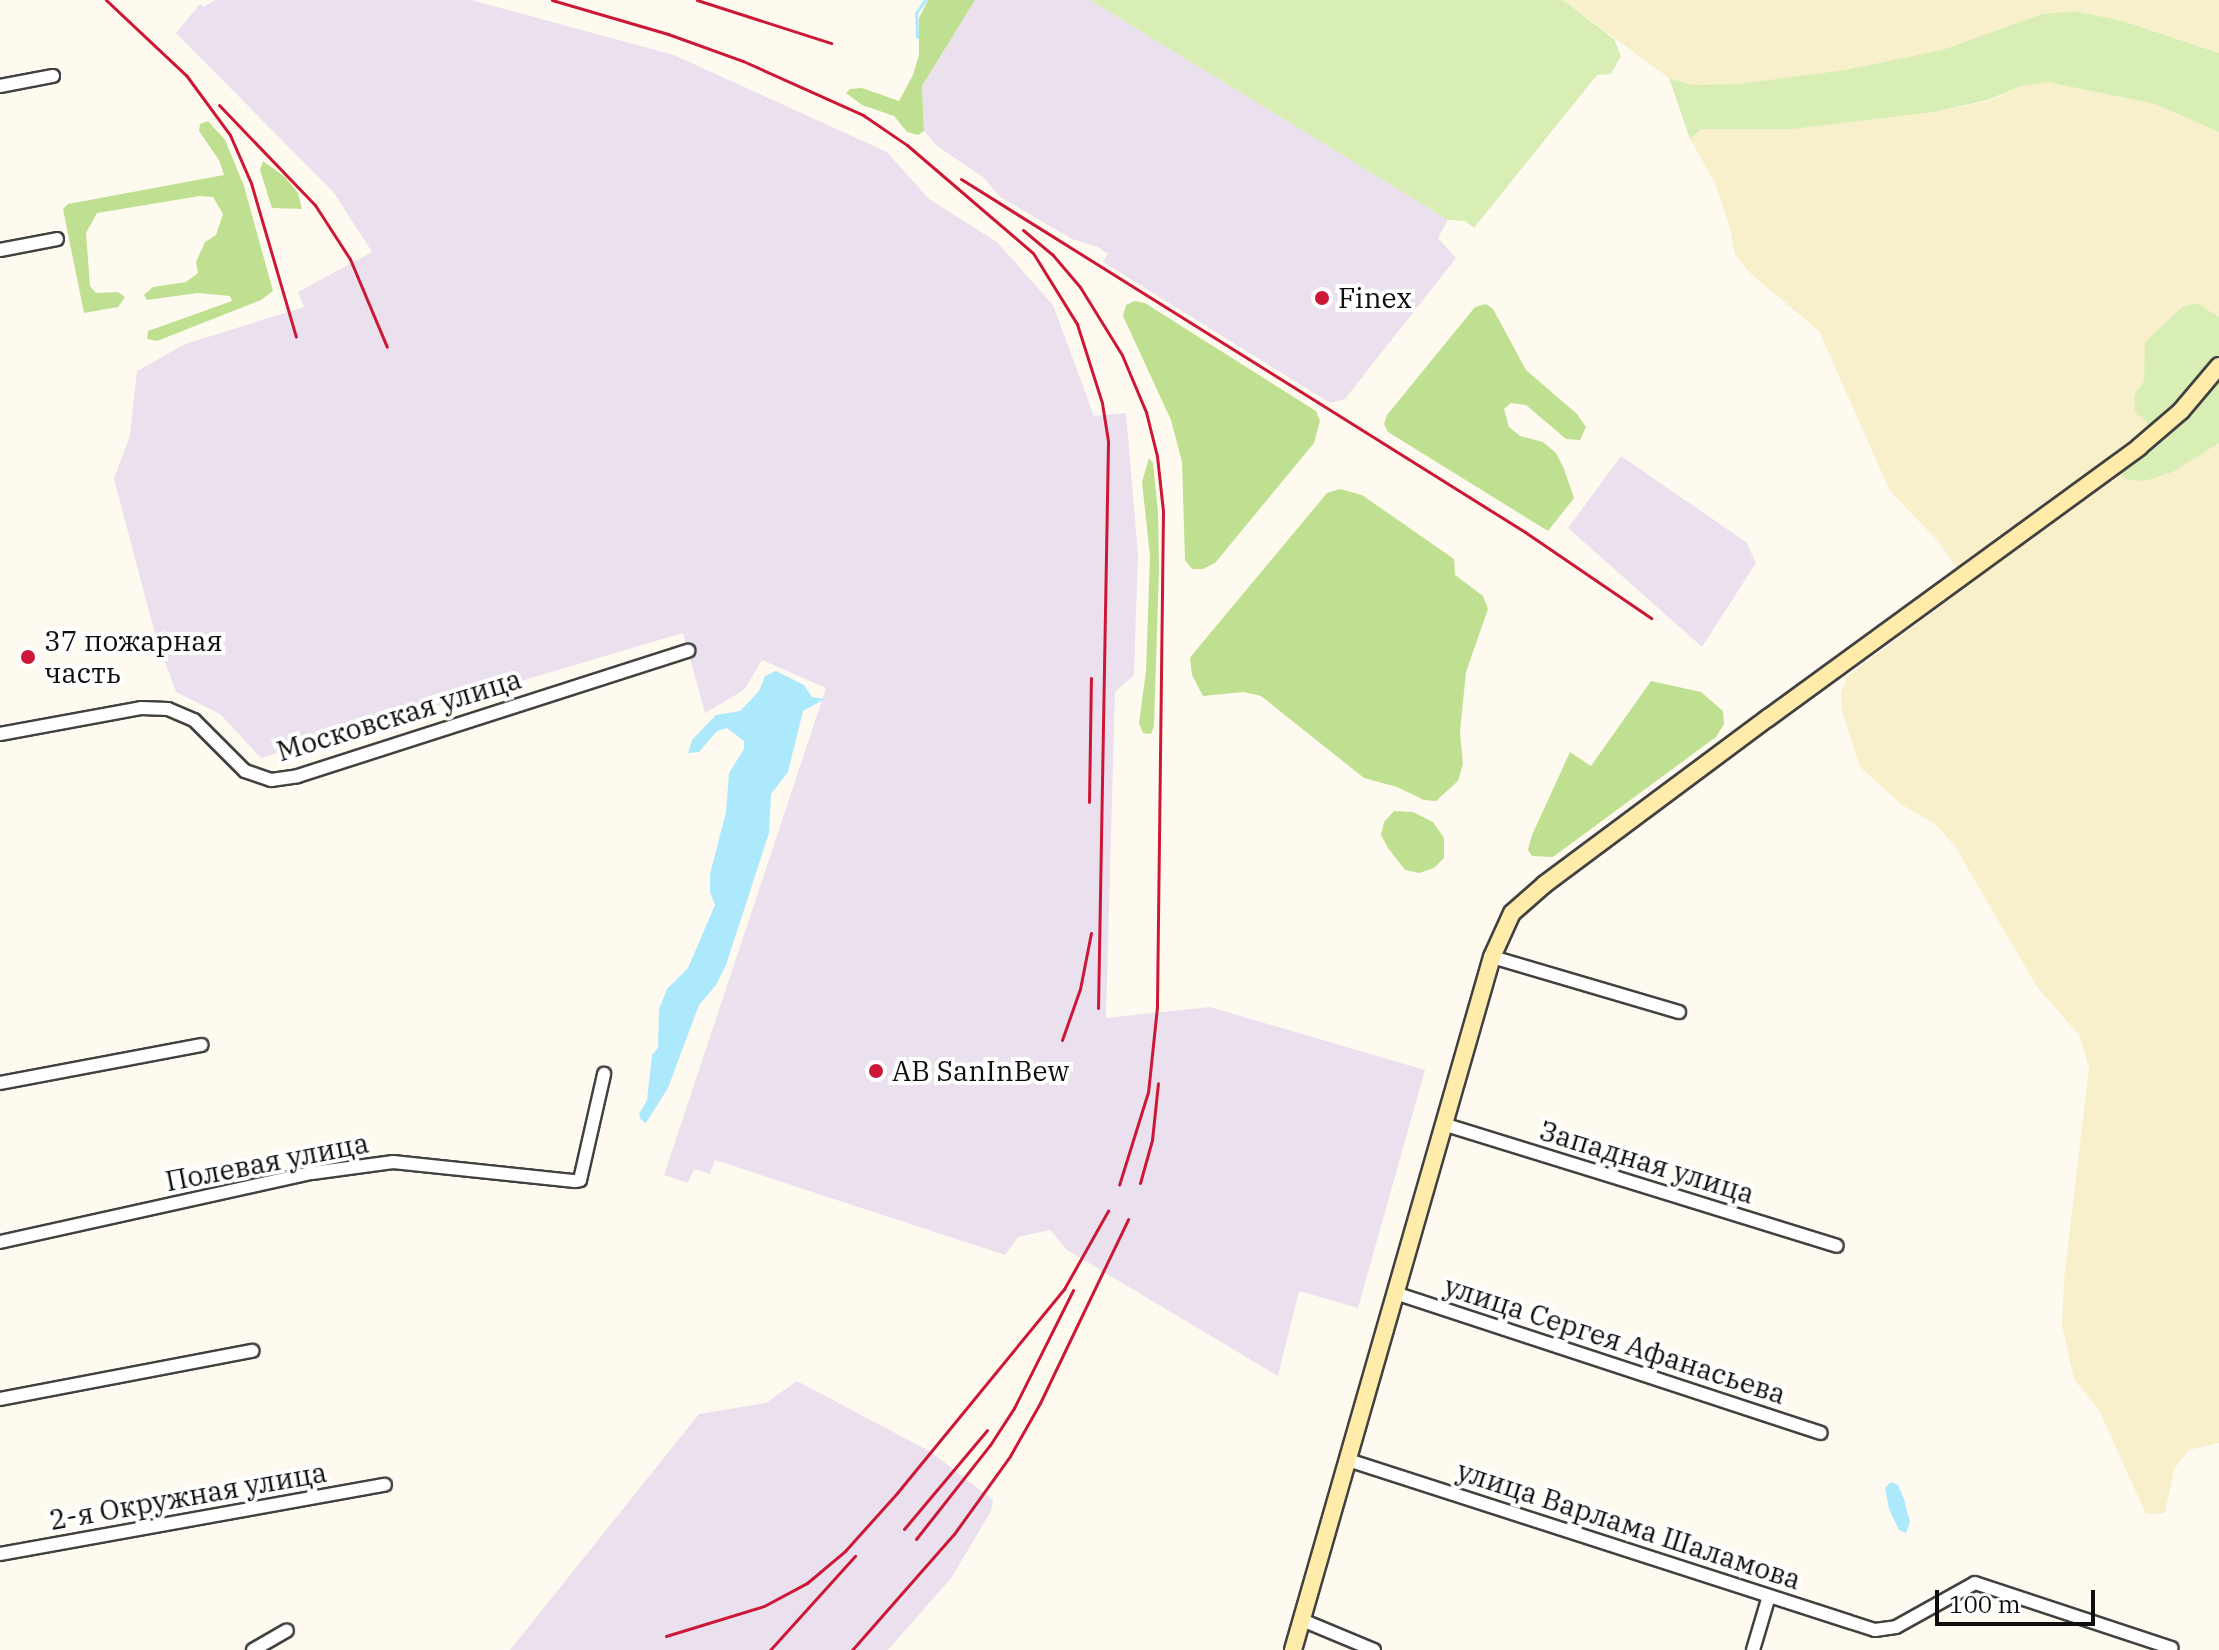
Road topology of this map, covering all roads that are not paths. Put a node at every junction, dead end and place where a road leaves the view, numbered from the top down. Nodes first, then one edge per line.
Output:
1 (53, 76) dead end
2 (0, 86) edge
3 (57, 239) dead end
4 (0, 250) edge
5 (2219, 366) edge
6 (688, 651) dead end
7 (0, 734) edge
8 (1492, 957) junction
9 (1679, 1012) dead end
10 (201, 1045) dead end
11 (604, 1074) dead end
12 (0, 1083) edge
13 (1443, 1124) junction
14 (0, 1242) edge
15 (1836, 1246) dead end
16 (1395, 1293) junction
17 (252, 1351) dead end
18 (0, 1399) edge
19 (1821, 1433) dead end
20 (1348, 1460) junction
21 (385, 1485) dead end
22 (0, 1554) edge
23 (1769, 1596) junction
24 (1302, 1620) junction
25 (287, 1630) dead end
26 (2172, 1648) dead end
27 (253, 1650) edge
28 (1293, 1650) edge
29 (1374, 1650) edge
30 (1753, 1650) edge

1 - 2 street
3 - 4 street
5 - 8 street
6 - 7 street, Московская улица
8 - 9 street
8 - 13 street
10 - 12 street
11 - 14 street, Полевая улица
13 - 15 street, Западная улица
13 - 16 street
16 - 19 street, улица Сергея Афанасьева
16 - 20 street
17 - 18 street
20 - 23 street, улица Варлама Шаламова
20 - 24 street
21 - 22 street, 2-я Окружная улица
23 - 26 street, улица Варлама Шаламова
23 - 30 street
24 - 28 street
24 - 29 street
25 - 27 street

